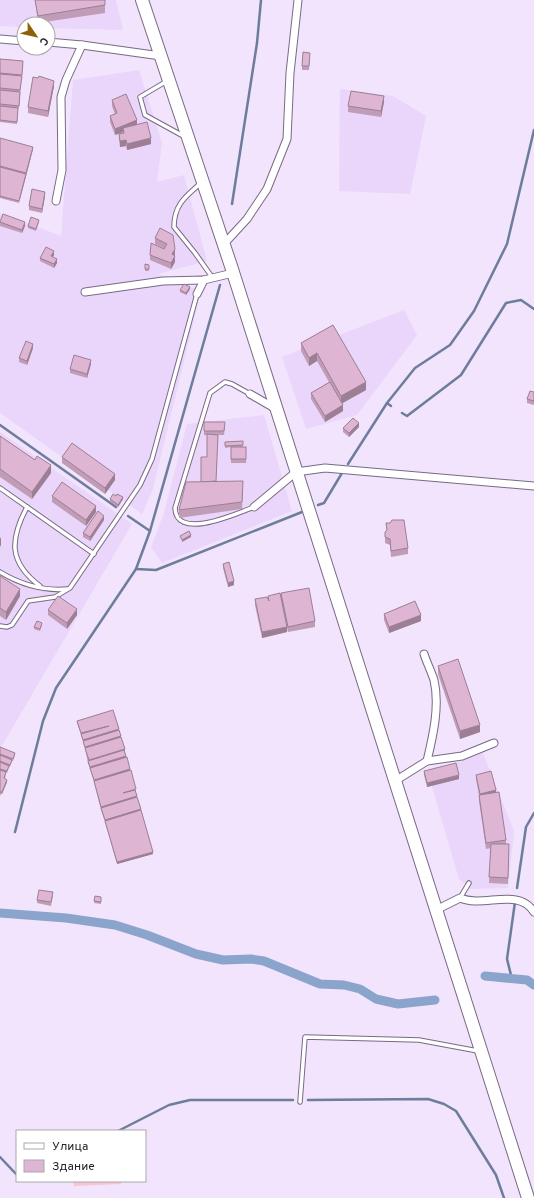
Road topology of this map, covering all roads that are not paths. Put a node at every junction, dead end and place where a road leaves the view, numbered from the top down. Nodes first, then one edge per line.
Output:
1 (142, 0) edge
2 (298, 0) edge
3 (0, 39) edge
4 (16, 40) edge
5 (56, 43) edge
6 (82, 45) junction
7 (161, 56) junction
8 (169, 79) junction
9 (190, 140) junction
10 (203, 181) junction
11 (56, 202) dead end
12 (224, 244) junction
13 (233, 273) junction
14 (212, 277) junction
15 (204, 280) junction
16 (85, 292) dead end
17 (197, 294) joint
18 (250, 394) joint
19 (276, 409) junction
20 (296, 472) junction
21 (534, 486) edge
22 (0, 488) edge
23 (27, 507) junction
24 (254, 507) joint
25 (94, 554) junction
26 (0, 572) edge
27 (40, 586) junction
28 (70, 588) junction
29 (0, 626) edge
30 (424, 654) dead end
31 (494, 743) dead end
32 (427, 761) junction
33 (395, 781) junction
34 (469, 882) dead end
35 (460, 898) junction
36 (436, 910) junction
37 (534, 912) edge
38 (481, 1052) junction
39 (300, 1102) dead end
40 (528, 1198) edge

1 - 7 highway
2 - 12 street
3 - 4 street
5 - 6 street
6 - 7 street
6 - 11 street
7 - 8 highway
8 - 9 highway
8 - 9 lane
9 - 10 highway
10 - 12 highway
10 - 14 lane
12 - 13 highway
13 - 14 street
13 - 19 highway
14 - 15 street
15 - 16 street
15 - 17 street
17 - 25 lane
18 - 19 street
18 - 24 lane
19 - 20 highway
20 - 21 street
20 - 24 street
20 - 33 highway
22 - 23 lane
23 - 25 lane
23 - 27 lane
25 - 28 lane
26 - 27 lane
27 - 28 lane
28 - 29 lane
30 - 32 street
31 - 32 street
32 - 33 street
33 - 36 highway
34 - 35 lane
35 - 36 street
35 - 37 street
36 - 38 highway
38 - 39 lane
38 - 40 highway

